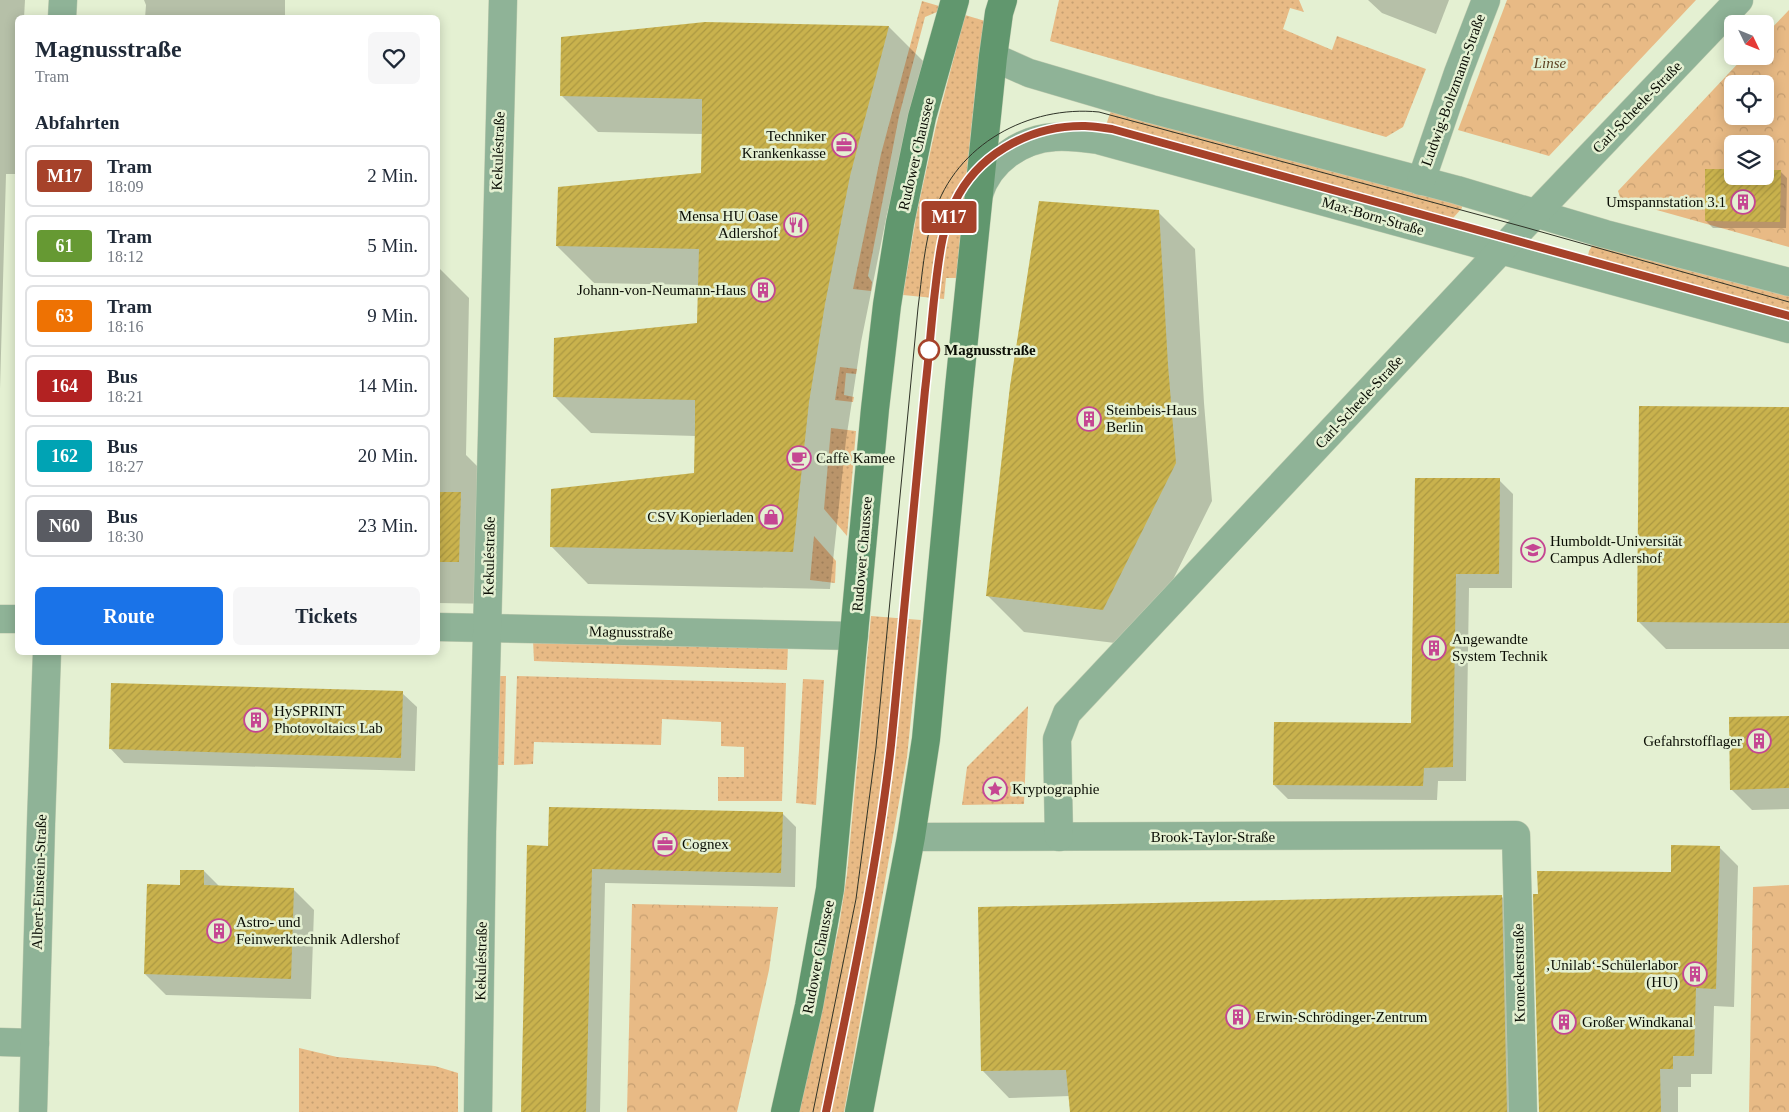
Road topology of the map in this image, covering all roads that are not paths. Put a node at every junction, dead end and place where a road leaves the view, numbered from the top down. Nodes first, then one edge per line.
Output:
1 (63, 0) edge
2 (503, 0) edge
3 (955, 0) edge
4 (1003, 0) edge
5 (1486, 0) edge
6 (1739, 0) edge
7 (62, 15) edge
8 (993, 57) junction
9 (1421, 181) junction
10 (979, 194) junction
11 (1535, 214) junction
12 (1502, 251) junction
13 (1789, 282) edge
14 (1789, 329) edge
15 (0, 619) edge
16 (15, 619) edge
17 (440, 627) edge
18 (488, 628) junction
19 (854, 636) junction
20 (47, 655) edge
21 (1516, 835) joint
22 (911, 837) junction
23 (1059, 838) junction
24 (0, 1042) edge
25 (35, 1043) junction
26 (33, 1112) edge
27 (478, 1112) edge
28 (785, 1112) edge
29 (859, 1112) edge
30 (1523, 1112) edge

1 - 7 street
2 - 18 street, Kekuléstraße
3 - 19 main road, Rudower Chaussee
4 - 8 main road
5 - 9 street, Ludwig-Boltzmann-Straße
6 - 11 street, Carl-Scheele-Straße
8 - 9 street
8 - 10 main road
9 - 11 street
10 - 12 street, Max-Born-Straße
10 - 22 main road
11 - 12 street, Carl-Scheele-Straße
11 - 13 street
12 - 14 street, Max-Born-Straße
12 - 23 street, Carl-Scheele-Straße
15 - 16 street
17 - 18 street, Magnusstraße
18 - 19 street, Magnusstraße
18 - 27 street, Kekuléstraße
19 - 28 main road, Rudower Chaussee
20 - 25 street, Albert-Einstein-Straße
21 - 23 street, Brook-Taylor-Straße
21 - 30 street, Kroneckerstraße
22 - 23 street, Brook-Taylor-Straße
22 - 29 main road
24 - 25 street
25 - 26 street, Albert-Einstein-Straße

